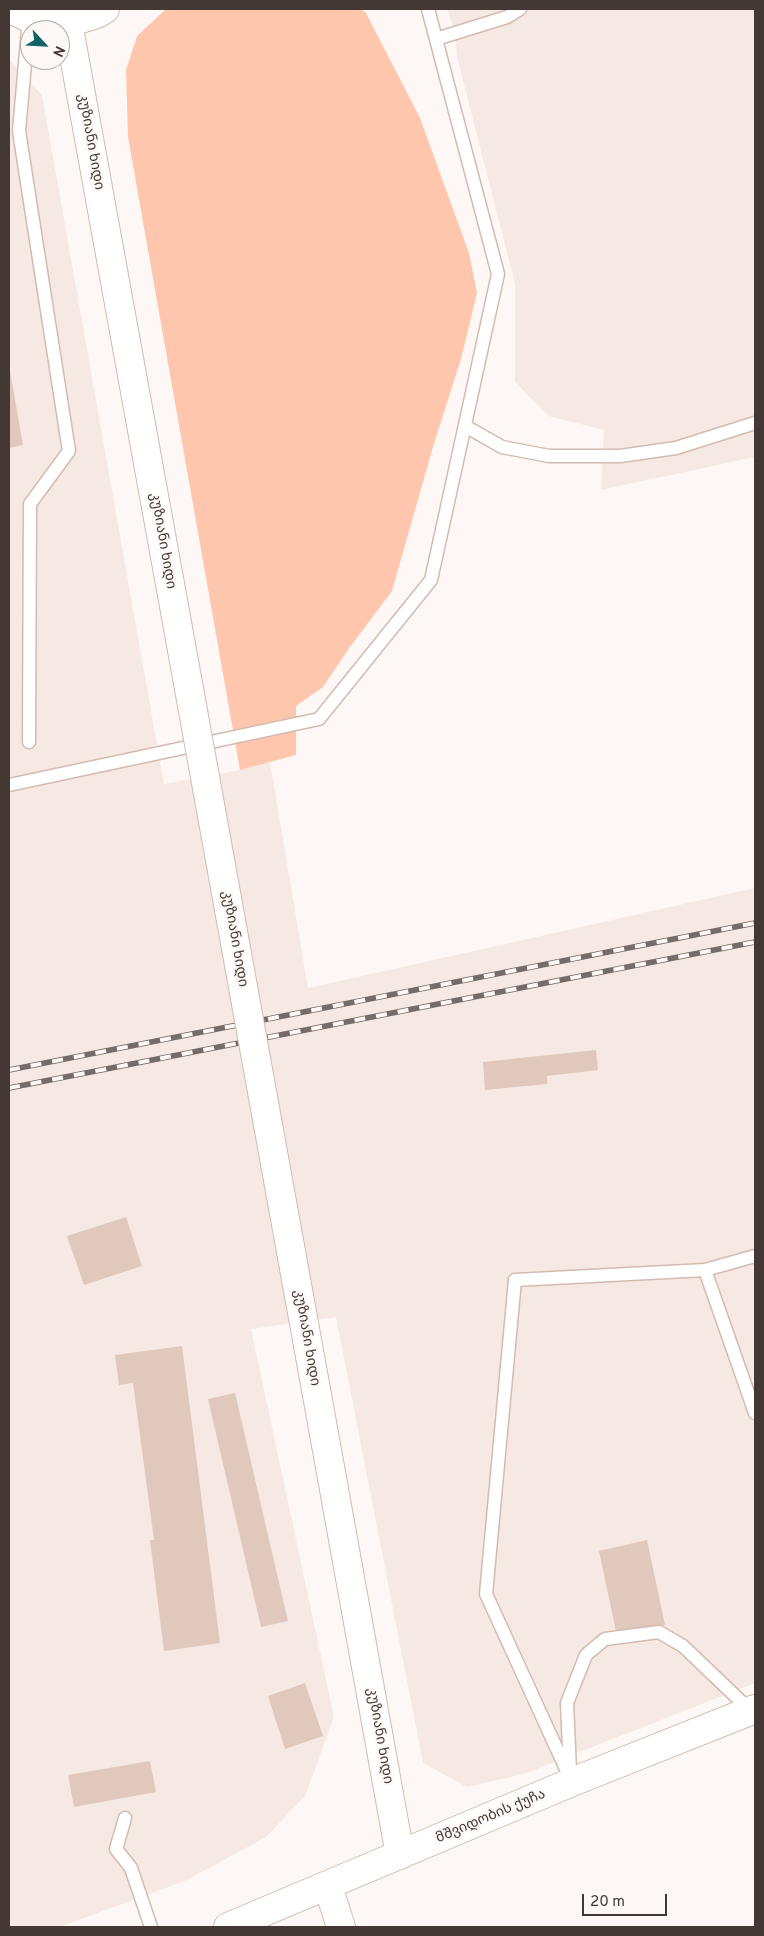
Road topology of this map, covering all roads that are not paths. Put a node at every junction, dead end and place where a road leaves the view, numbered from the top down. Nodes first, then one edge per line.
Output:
1 (105, 9) edge
2 (428, 9) edge
3 (520, 9) edge
4 (20, 13) edge
5 (42, 20) edge
6 (70, 22) edge
7 (70, 34) edge
8 (436, 39) junction
9 (755, 424) edge
10 (465, 426) junction
11 (29, 742) dead end
12 (9, 785) edge
13 (755, 1256) edge
14 (705, 1270) junction
15 (755, 1413) edge
16 (753, 1710) edge
17 (572, 1782) junction
18 (125, 1818) dead end
19 (400, 1855) junction
20 (328, 1886) junction
21 (151, 1927) edge
22 (228, 1927) edge
23 (341, 1927) edge

1 - 6 main road
2 - 8 lane
3 - 8 lane
4 - 5 main road
4 - 11 lane
7 - 19 main road, კუზიანი ხიდი, bridge
8 - 10 lane
9 - 10 lane
10 - 12 lane
13 - 14 lane
14 - 15 lane
14 - 17 lane
16 - 17 main road, მშვიდობის ქუჩა
16 - 17 lane
17 - 19 main road, მშვიდობის ქუჩა
18 - 21 lane
19 - 20 main road, მშვიდობის ქუჩა
20 - 22 main road, მშვიდობის ქუჩა
20 - 23 main road

